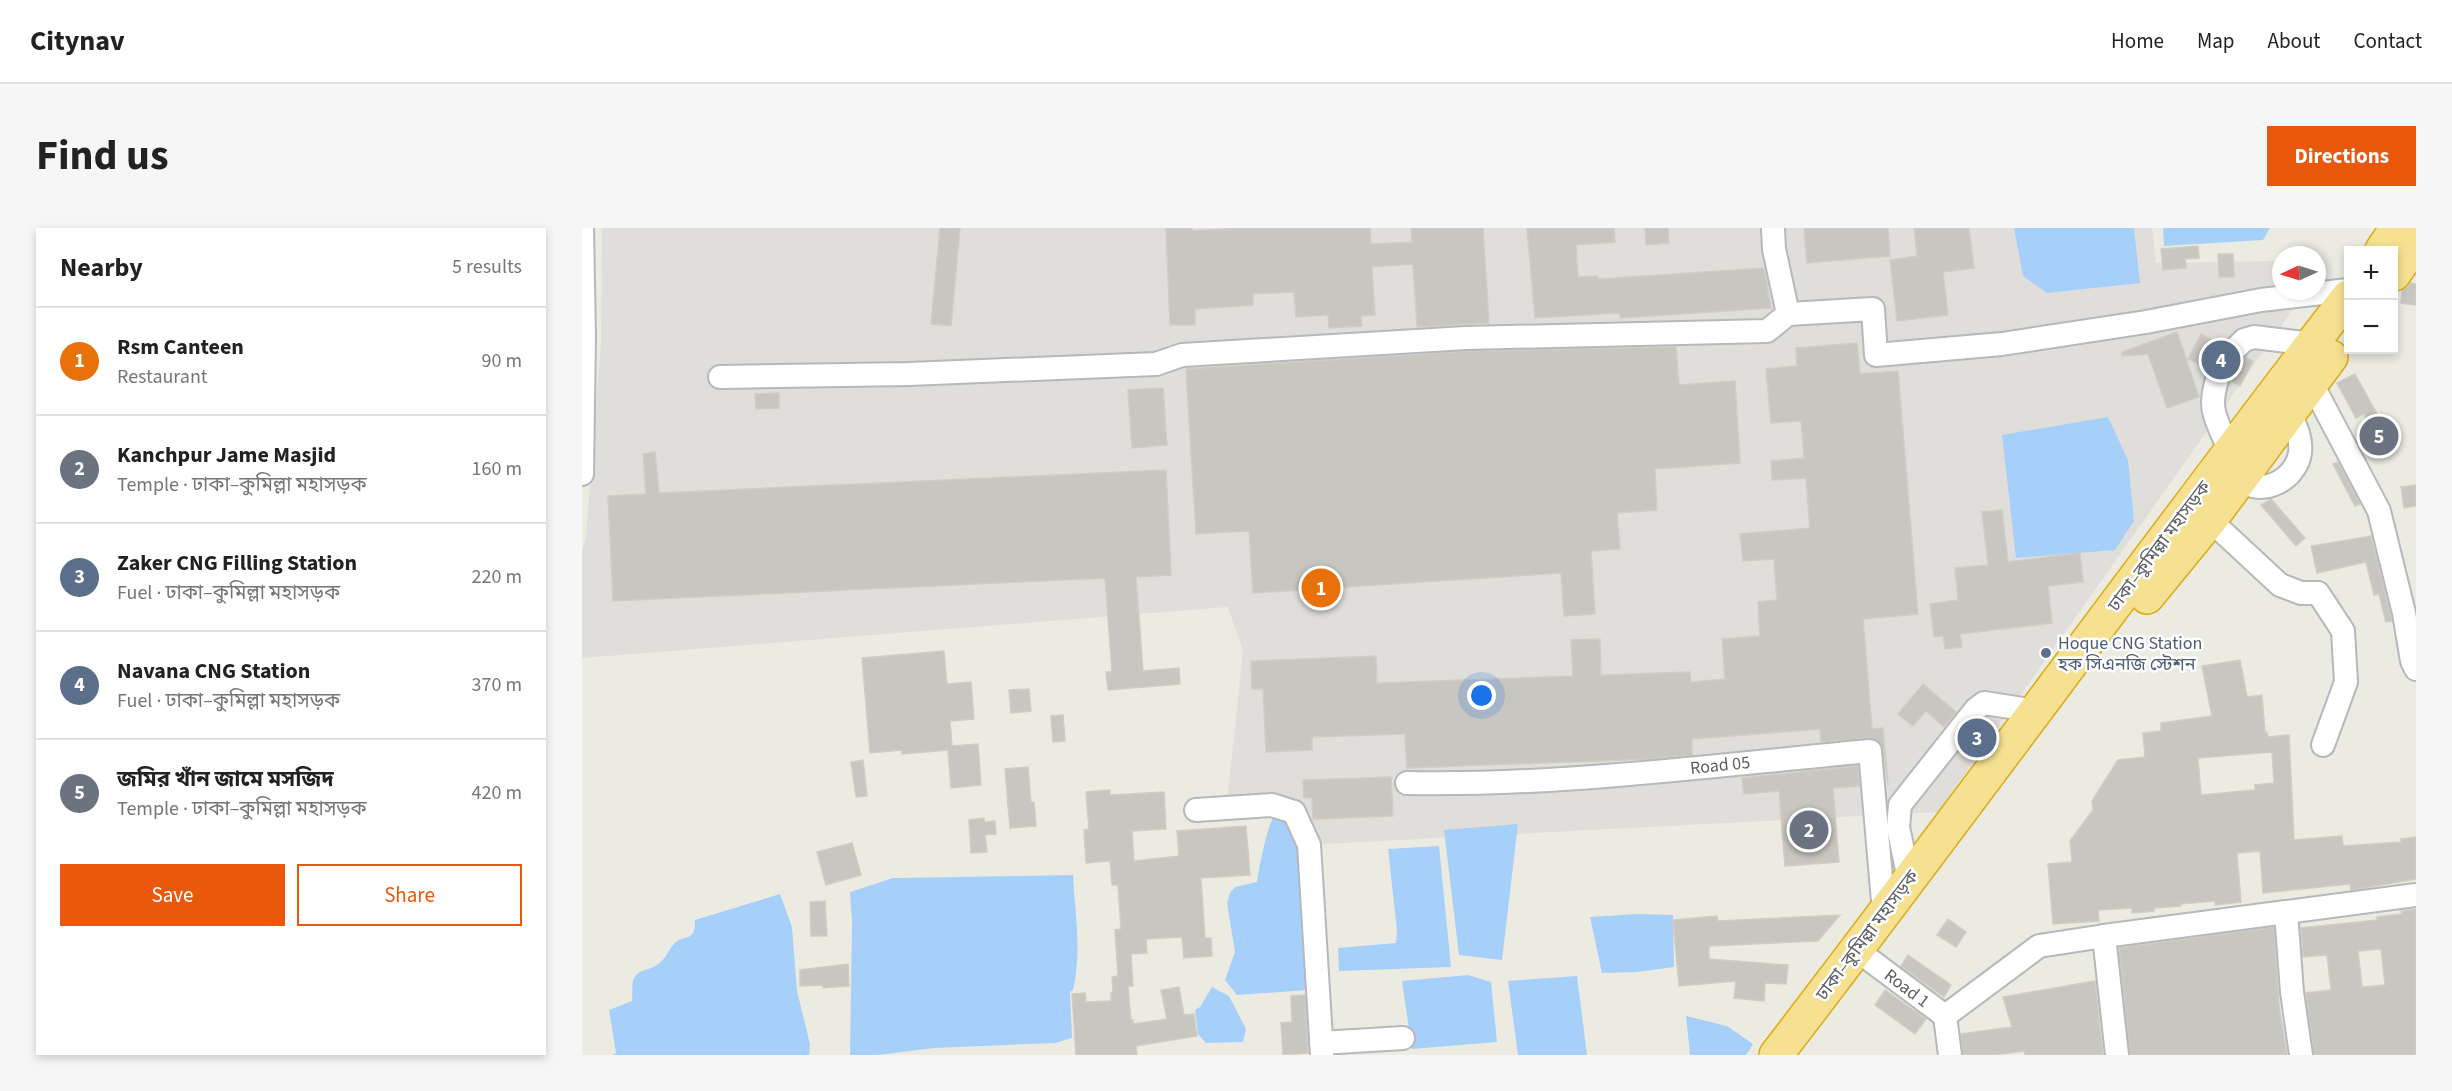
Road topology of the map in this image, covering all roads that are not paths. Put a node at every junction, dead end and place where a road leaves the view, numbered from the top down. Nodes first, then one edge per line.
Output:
1 (582, 228) edge
2 (1773, 228) edge
3 (2397, 228) edge
4 (2416, 244) edge
5 (2385, 246) edge
6 (2398, 269) edge
7 (2344, 291) edge
8 (2347, 300) edge
9 (1788, 314) junction
10 (2344, 340) edge
11 (2312, 344) junction
12 (2233, 351) dead end
13 (2219, 374) dead end
14 (720, 378) dead end
15 (2312, 382) junction
16 (2235, 465) junction
17 (582, 474) edge
18 (2210, 520) junction
19 (2416, 669) edge
20 (2037, 711) junction
21 (2323, 745) dead end
22 (1407, 783) dead end
23 (1196, 810) dead end
24 (1909, 879) junction
25 (2416, 895) edge
26 (2286, 912) junction
27 (1884, 913) junction
28 (2104, 936) junction
29 (1870, 960) junction
30 (1945, 1016) junction
31 (1804, 1037) edge
32 (1403, 1038) dead end
33 (1322, 1049) edge
34 (1776, 1055) edge
35 (1950, 1055) edge
36 (2117, 1055) edge
37 (2301, 1055) edge

1 - 17 street
2 - 9 street
3 - 5 highway
4 - 6 highway
7 - 9 street
8 - 11 highway, ঢাকা–কুমিল্লা মহাসড়ক
9 - 14 street
10 - 15 highway, ঢাকা–কুমিল্লা মহাসড়ক
11 - 12 street
11 - 16 highway, ঢাকা–কুমিল্লা মহাসড়ক
13 - 16 street
15 - 16 highway, ঢাকা–কুমিল্লা মহাসড়ক
15 - 19 street
16 - 18 highway, ঢাকা–কুমিল্লা মহাসড়ক
16 - 20 highway, ঢাকা–কুমিল্লা মহাসড়ক
18 - 21 street
18 - 29 highway, ঢাকা–কুমিল্লা মহাসড়ক
20 - 24 highway, ঢাকা–কুমিল্লা মহাসড়ক
20 - 24 street
22 - 27 street, Road 05
23 - 33 street
24 - 27 highway, ঢাকা–কুমিল্লা মহাসড়ক
25 - 26 street
26 - 28 street
26 - 37 street
27 - 31 highway, ঢাকা–কুমিল্লা মহাসড়ক
28 - 30 street
28 - 36 street
29 - 30 street, Road 1
29 - 31 highway, ঢাকা–কুমিল্লা মহাসড়ক
30 - 35 street
31 - 34 highway, ঢাকা–কুমিল্লা মহাসড়ক
32 - 33 street

